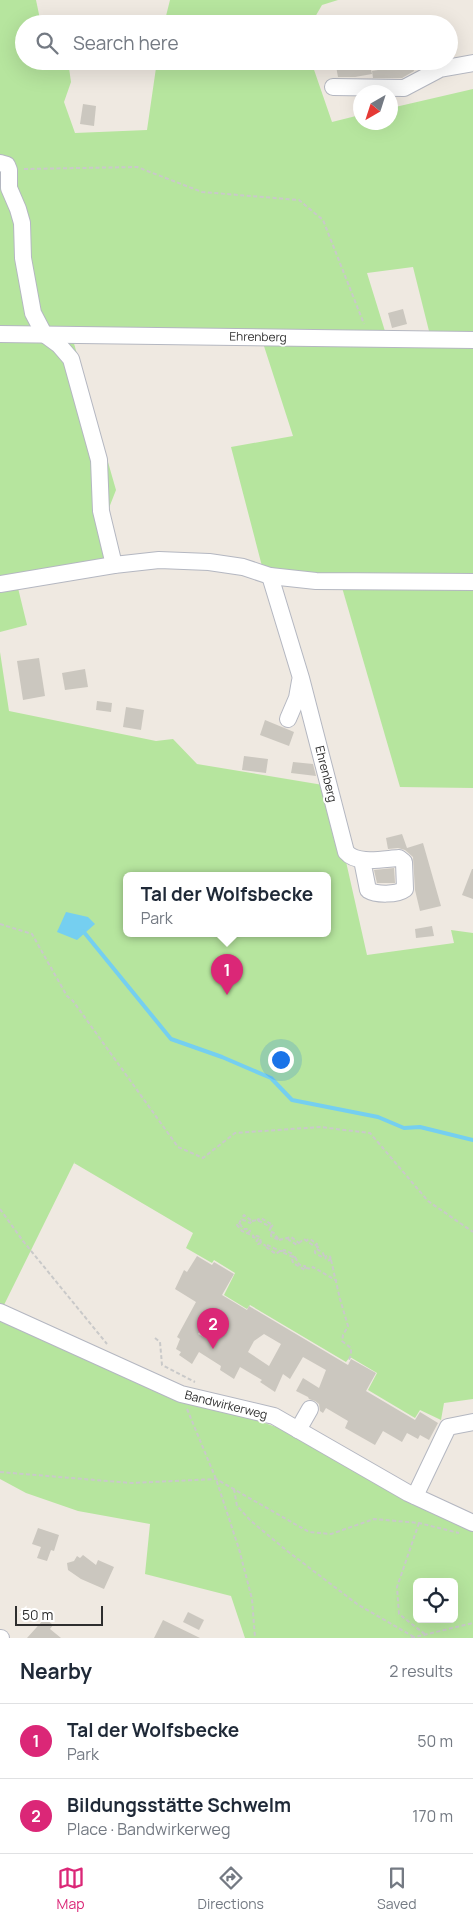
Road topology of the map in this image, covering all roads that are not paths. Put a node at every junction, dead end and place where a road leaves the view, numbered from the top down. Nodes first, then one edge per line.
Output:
1 (473, 63) edge
2 (458, 66) edge
3 (438, 70) edge
4 (333, 87) dead end
5 (5, 166) edge
6 (0, 334) edge
7 (44, 334) junction
8 (473, 340) edge
9 (114, 565) junction
10 (270, 576) junction
11 (473, 582) edge
12 (0, 584) edge
13 (301, 678) junction
14 (288, 719) dead end
15 (362, 860) dead end
16 (0, 1312) edge
17 (310, 1409) dead end
18 (473, 1422) edge
19 (298, 1430) junction
20 (414, 1496) junction
21 (468, 1529) edge

1 - 2 street
3 - 4 street
5 - 7 street
6 - 7 street, Ehrenberg
7 - 8 street, Ehrenberg
7 - 9 street
9 - 10 street
9 - 12 street
10 - 11 street
10 - 13 street, Ehrenberg
13 - 14 street
13 - 15 street, Ehrenberg
16 - 19 street, Bandwirkerweg
17 - 19 street
18 - 20 street
19 - 20 street, Bandwirkerweg
20 - 21 street, Bandwirkerweg

